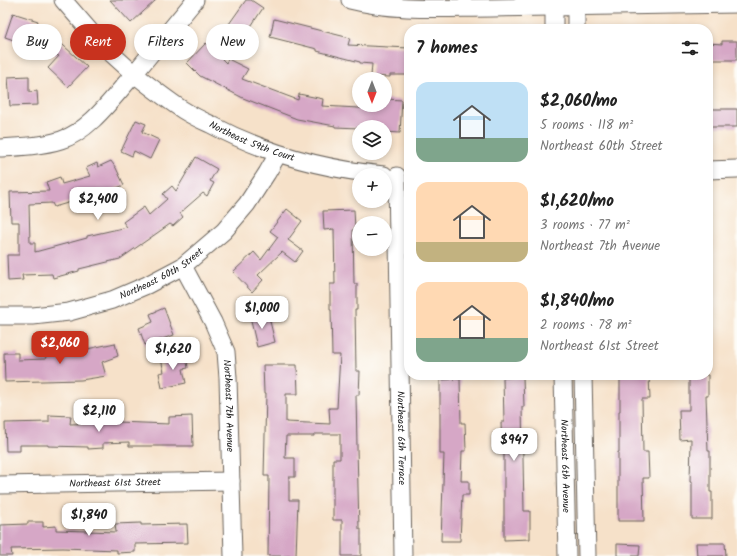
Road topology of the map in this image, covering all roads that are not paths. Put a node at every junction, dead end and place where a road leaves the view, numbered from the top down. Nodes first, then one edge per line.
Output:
1 (63, 0) edge
2 (195, 0) edge
3 (350, 0) edge
4 (576, 3) edge
5 (554, 4) edge
6 (737, 4) edge
7 (554, 24) edge
8 (576, 24) edge
9 (134, 74) junction
10 (0, 148) edge
11 (278, 154) junction
12 (737, 169) edge
13 (713, 170) edge
14 (394, 176) edge
15 (183, 266) junction
16 (0, 316) edge
17 (563, 380) edge
18 (584, 380) edge
19 (231, 481) junction
20 (0, 485) edge
21 (233, 556) edge
22 (404, 556) edge
23 (567, 556) edge
24 (587, 556) edge

1 - 9 street, Northeast 59th Court
2 - 9 street
3 - 5 street
4 - 5 street
4 - 6 street
4 - 8 street
5 - 7 street
9 - 10 street
9 - 11 street, Northeast 59th Court
11 - 14 street, Northeast 59th Court
11 - 15 street, Northeast 60th Street
12 - 13 street
14 - 22 street, Northeast 6th Terrace
15 - 16 street, Northeast 60th Street
15 - 19 street, Northeast 7th Avenue
17 - 23 street, Northeast 6th Avenue
18 - 24 street, Northeast 6th Avenue
19 - 20 street, Northeast 61st Street
19 - 21 street, Northeast 7th Avenue

